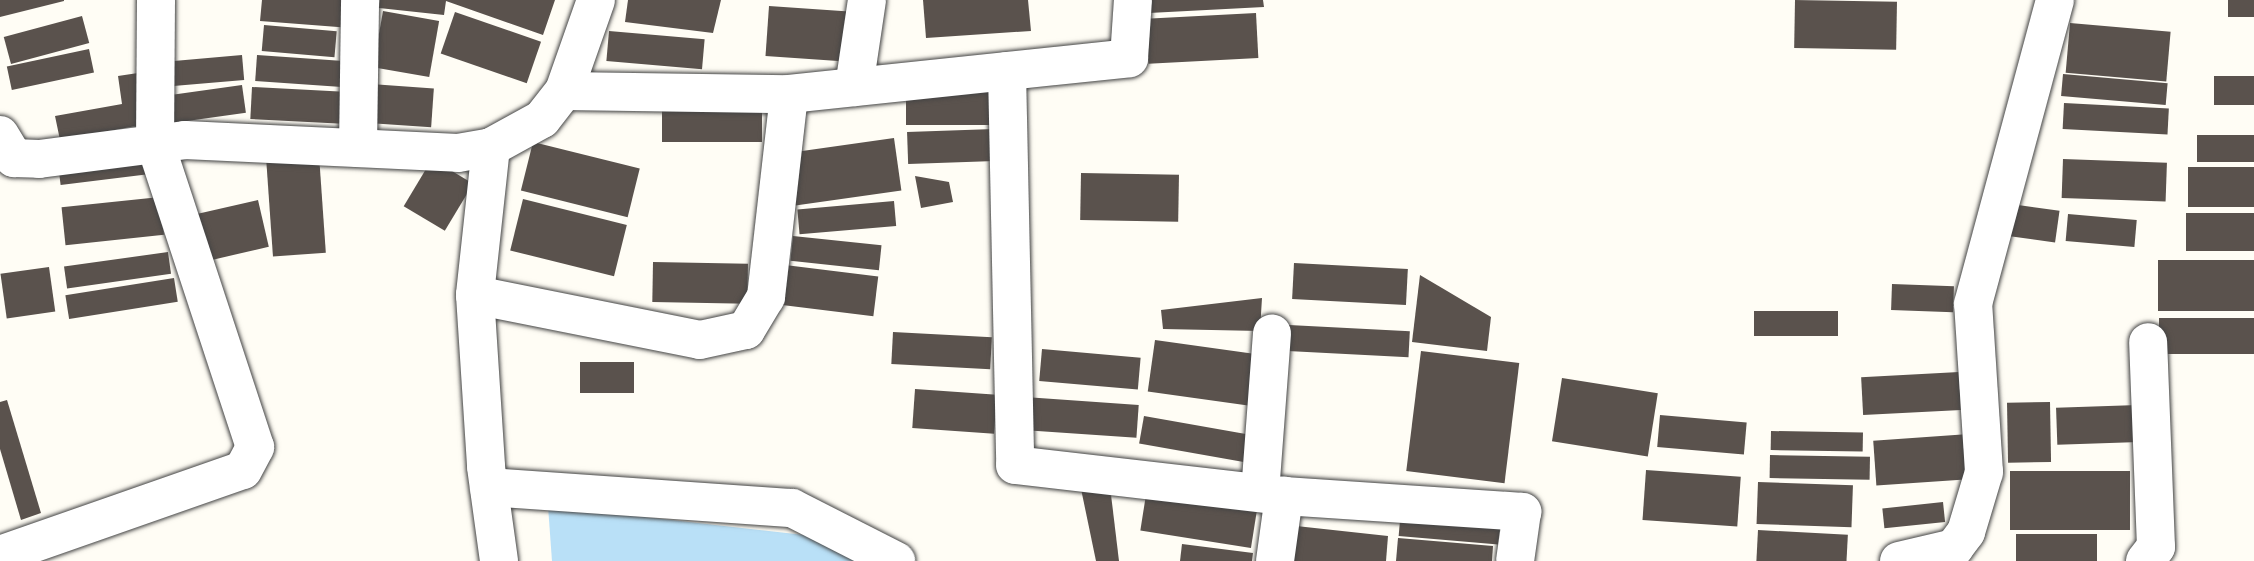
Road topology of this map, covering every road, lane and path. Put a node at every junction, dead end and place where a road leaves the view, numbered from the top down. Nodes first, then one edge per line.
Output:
1 (156, 0) edge
2 (360, 0) edge
3 (596, 0) edge
4 (867, 0) edge
5 (1133, 0) edge
6 (2055, 0) edge
7 (1007, 71) junction
8 (853, 88) junction
9 (564, 91) junction
10 (789, 94) junction
11 (155, 143) junction
12 (492, 147) junction
13 (358, 148) junction
14 (5, 152) edge
15 (475, 295) junction
16 (1272, 333) dead end
17 (2148, 342) dead end
18 (489, 487) junction
19 (1272, 494) junction
20 (0, 555) edge
21 (499, 561) edge
22 (897, 561) edge
23 (1275, 561) edge
24 (1515, 561) edge
25 (1899, 561) edge
26 (2144, 561) edge

1 - 11 street
2 - 13 street
3 - 9 street
4 - 8 street
5 - 7 street
6 - 25 street
7 - 8 street
7 - 19 street
8 - 10 street
9 - 10 street
9 - 12 street
10 - 15 street
11 - 13 street
11 - 14 street
11 - 20 street
12 - 13 street
12 - 15 street
15 - 18 street
16 - 19 street
17 - 26 street
18 - 21 street
18 - 22 street
19 - 23 street
19 - 24 street

